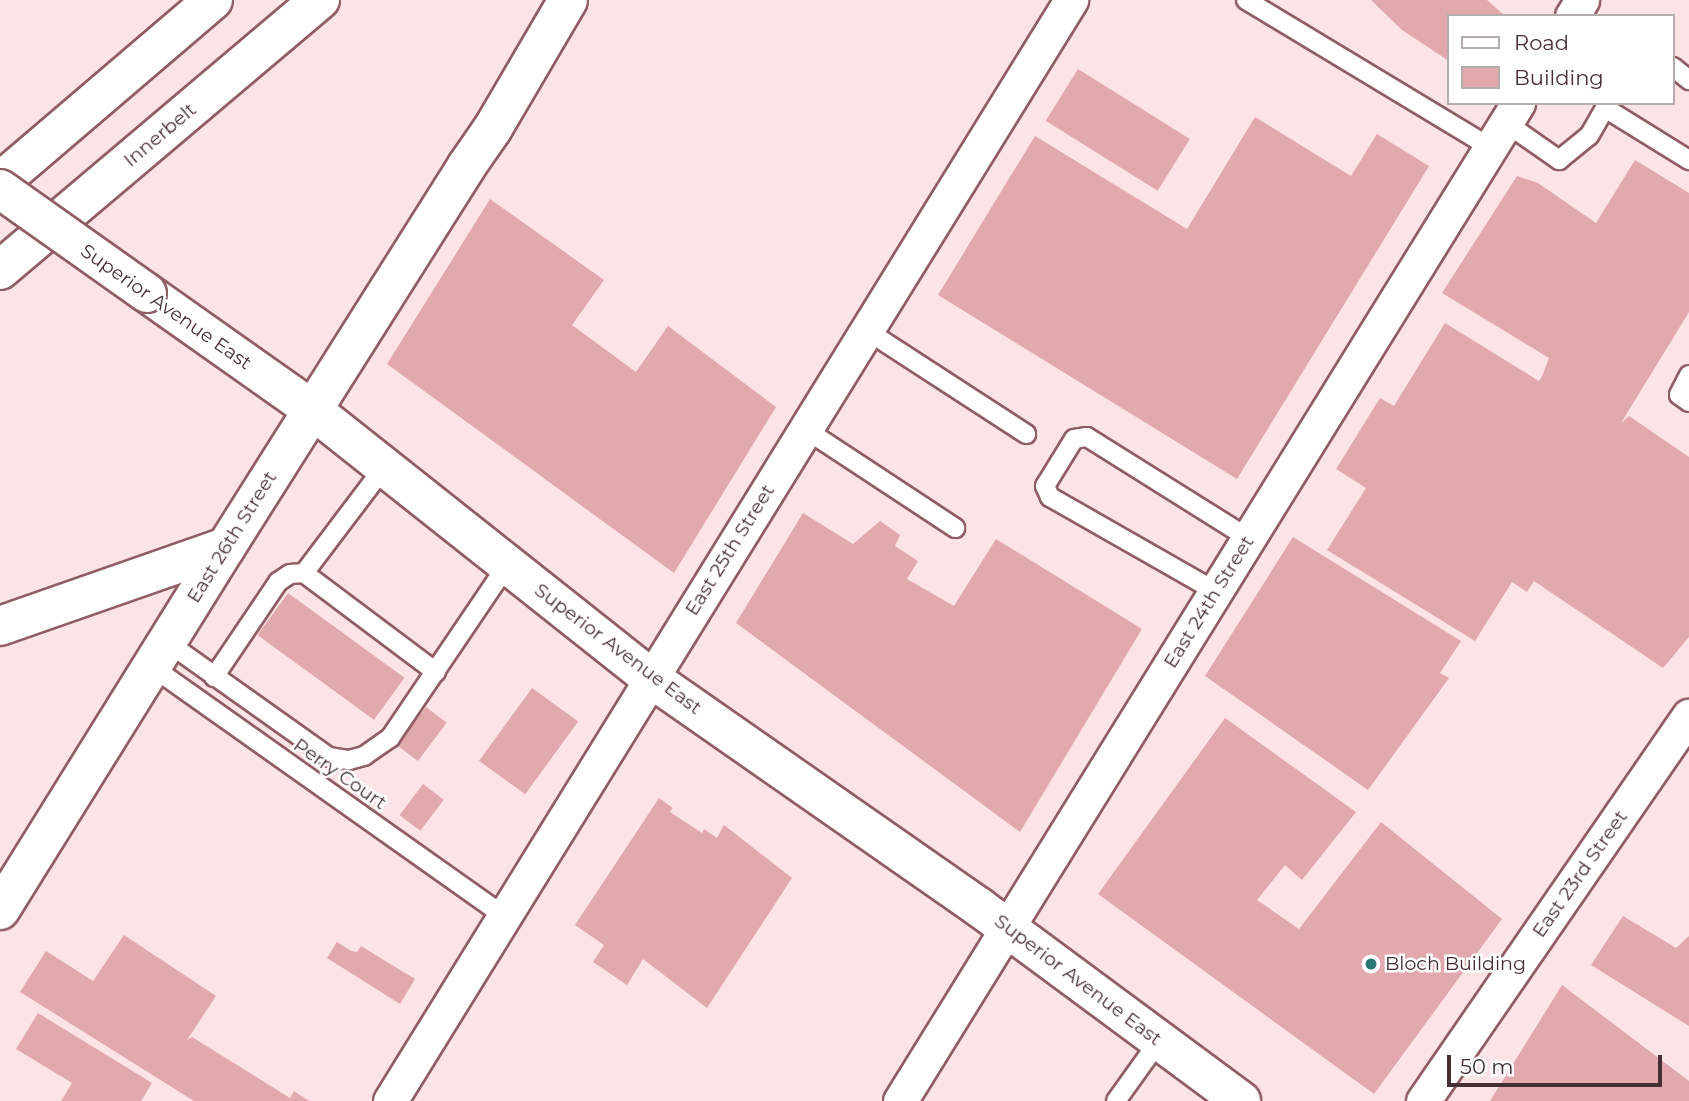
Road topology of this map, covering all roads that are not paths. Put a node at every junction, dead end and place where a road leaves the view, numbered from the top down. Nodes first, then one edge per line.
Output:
1 (213, 0) edge
2 (320, 0) edge
3 (568, 0) edge
4 (1071, 0) edge
5 (1247, 0) edge
6 (1675, 69) edge
7 (1689, 80) edge
8 (1448, 97) edge
9 (1465, 105) edge
10 (1606, 106) edge
11 (1505, 124) edge
12 (1689, 160) edge
13 (0, 182) edge
14 (0, 189) edge
15 (0, 270) edge
16 (866, 330) junction
17 (1689, 375) edge
18 (1684, 399) edge
19 (310, 408) junction
20 (805, 429) junction
21 (1026, 433) dead end
22 (385, 466) junction
23 (955, 528) dead end
24 (1248, 538) junction
25 (226, 547) junction
26 (507, 565) junction
27 (304, 573) junction
28 (1216, 591) junction
29 (0, 626) edge
30 (159, 654) junction
31 (436, 672) junction
32 (214, 677) junction
33 (652, 679) junction
34 (1688, 719) edge
35 (0, 910) edge
36 (504, 916) junction
37 (1006, 927) junction
38 (1159, 1041) junction
39 (390, 1101) edge
40 (900, 1101) edge
41 (1116, 1101) edge
42 (1241, 1101) edge
43 (1423, 1101) edge

1 - 13 main road
2 - 15 main road, Innerbelt
3 - 19 main road, East 26th Street
4 - 16 street, East 25th Street
5 - 8 lane
6 - 7 lane
9 - 11 lane
10 - 11 lane
10 - 12 lane
11 - 24 street, East 24th Street
14 - 19 main road, Superior Avenue East, bridge
16 - 20 street, East 25th Street
16 - 21 lane
17 - 18 lane
19 - 22 main road, Superior Avenue East
19 - 25 main road, East 26th Street
20 - 23 lane
20 - 33 street, East 25th Street
22 - 26 main road, Superior Avenue East
22 - 27 lane
24 - 28 street, East 24th Street
24 - 28 lane
25 - 29 main road
25 - 30 main road, East 26th Street
26 - 31 lane
26 - 33 main road, Superior Avenue East
27 - 31 lane
27 - 32 lane
28 - 37 street, East 24th Street
30 - 32 lane
30 - 35 main road, East 26th Street
30 - 36 lane, Perry Court
31 - 32 lane
33 - 36 street, East 25th Street
33 - 37 main road, Superior Avenue East
34 - 43 street, East 23rd Street
36 - 39 street, East 25th Street
37 - 38 main road, Superior Avenue East
37 - 40 street, East 24th Street
38 - 41 lane
38 - 42 main road, Superior Avenue East

